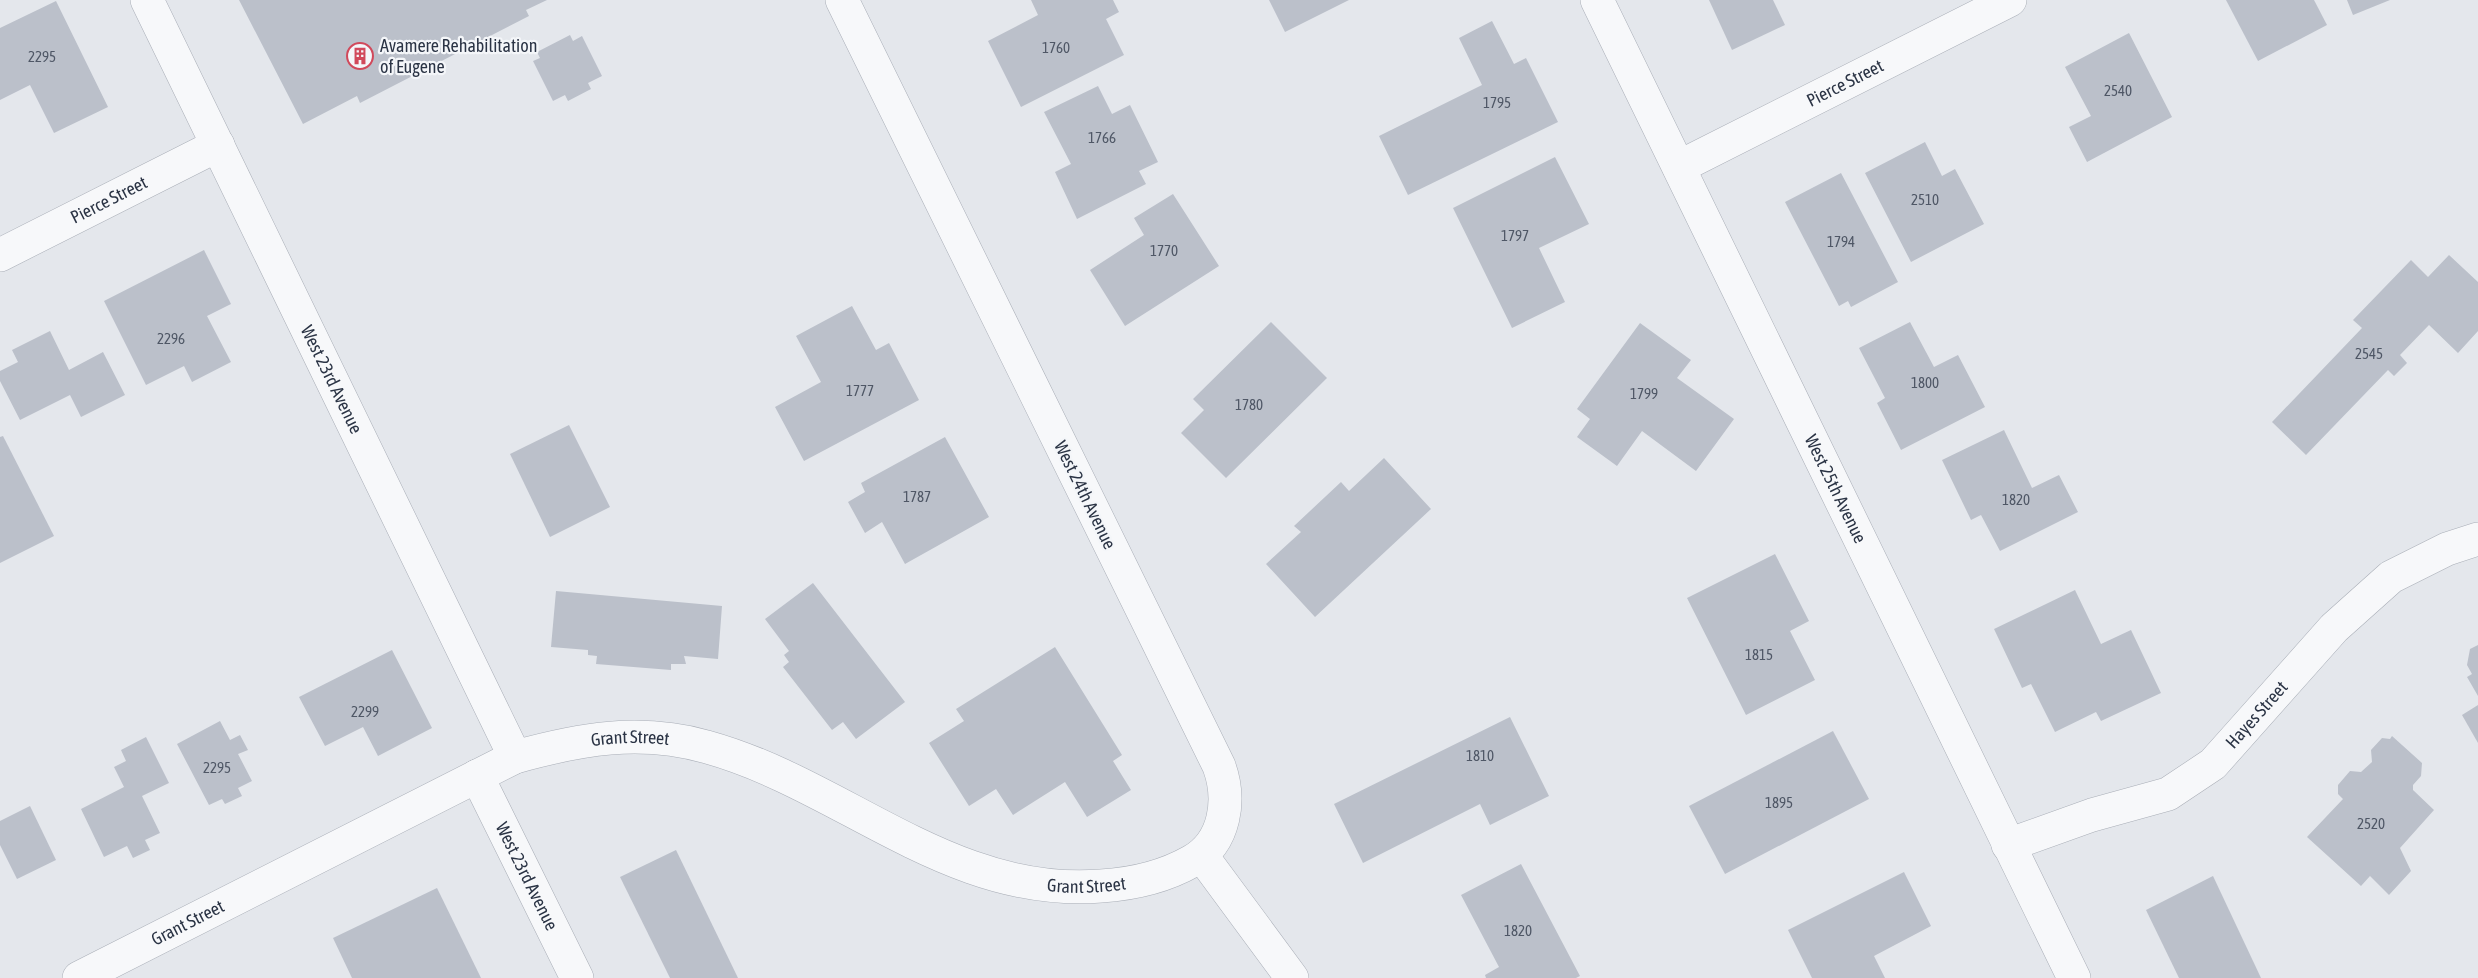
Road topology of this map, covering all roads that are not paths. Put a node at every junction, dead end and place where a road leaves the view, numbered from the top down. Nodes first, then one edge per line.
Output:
1 (147, 0) edge
2 (842, 0) edge
3 (1597, 0) edge
4 (2010, 0) edge
5 (218, 145) junction
6 (1679, 167) junction
7 (0, 255) edge
8 (2478, 539) edge
9 (515, 757) junction
10 (477, 776) junction
11 (2008, 844) junction
12 (1202, 856) junction
13 (79, 978) edge
14 (577, 978) edge
15 (1292, 978) edge
16 (2074, 978) edge

1 - 5 street, West 23rd Avenue
2 - 12 street, West 24th Avenue
3 - 6 street, West 25th Avenue
4 - 6 street, Pierce Street
5 - 7 street, Pierce Street
5 - 9 street, West 23rd Avenue
6 - 11 street, West 25th Avenue
8 - 11 street, Hayes Street
9 - 10 street, Grant Street
9 - 12 street, Grant Street
10 - 13 street, Grant Street
10 - 14 street, West 23rd Avenue
11 - 16 street, West 25th Avenue
12 - 15 street

